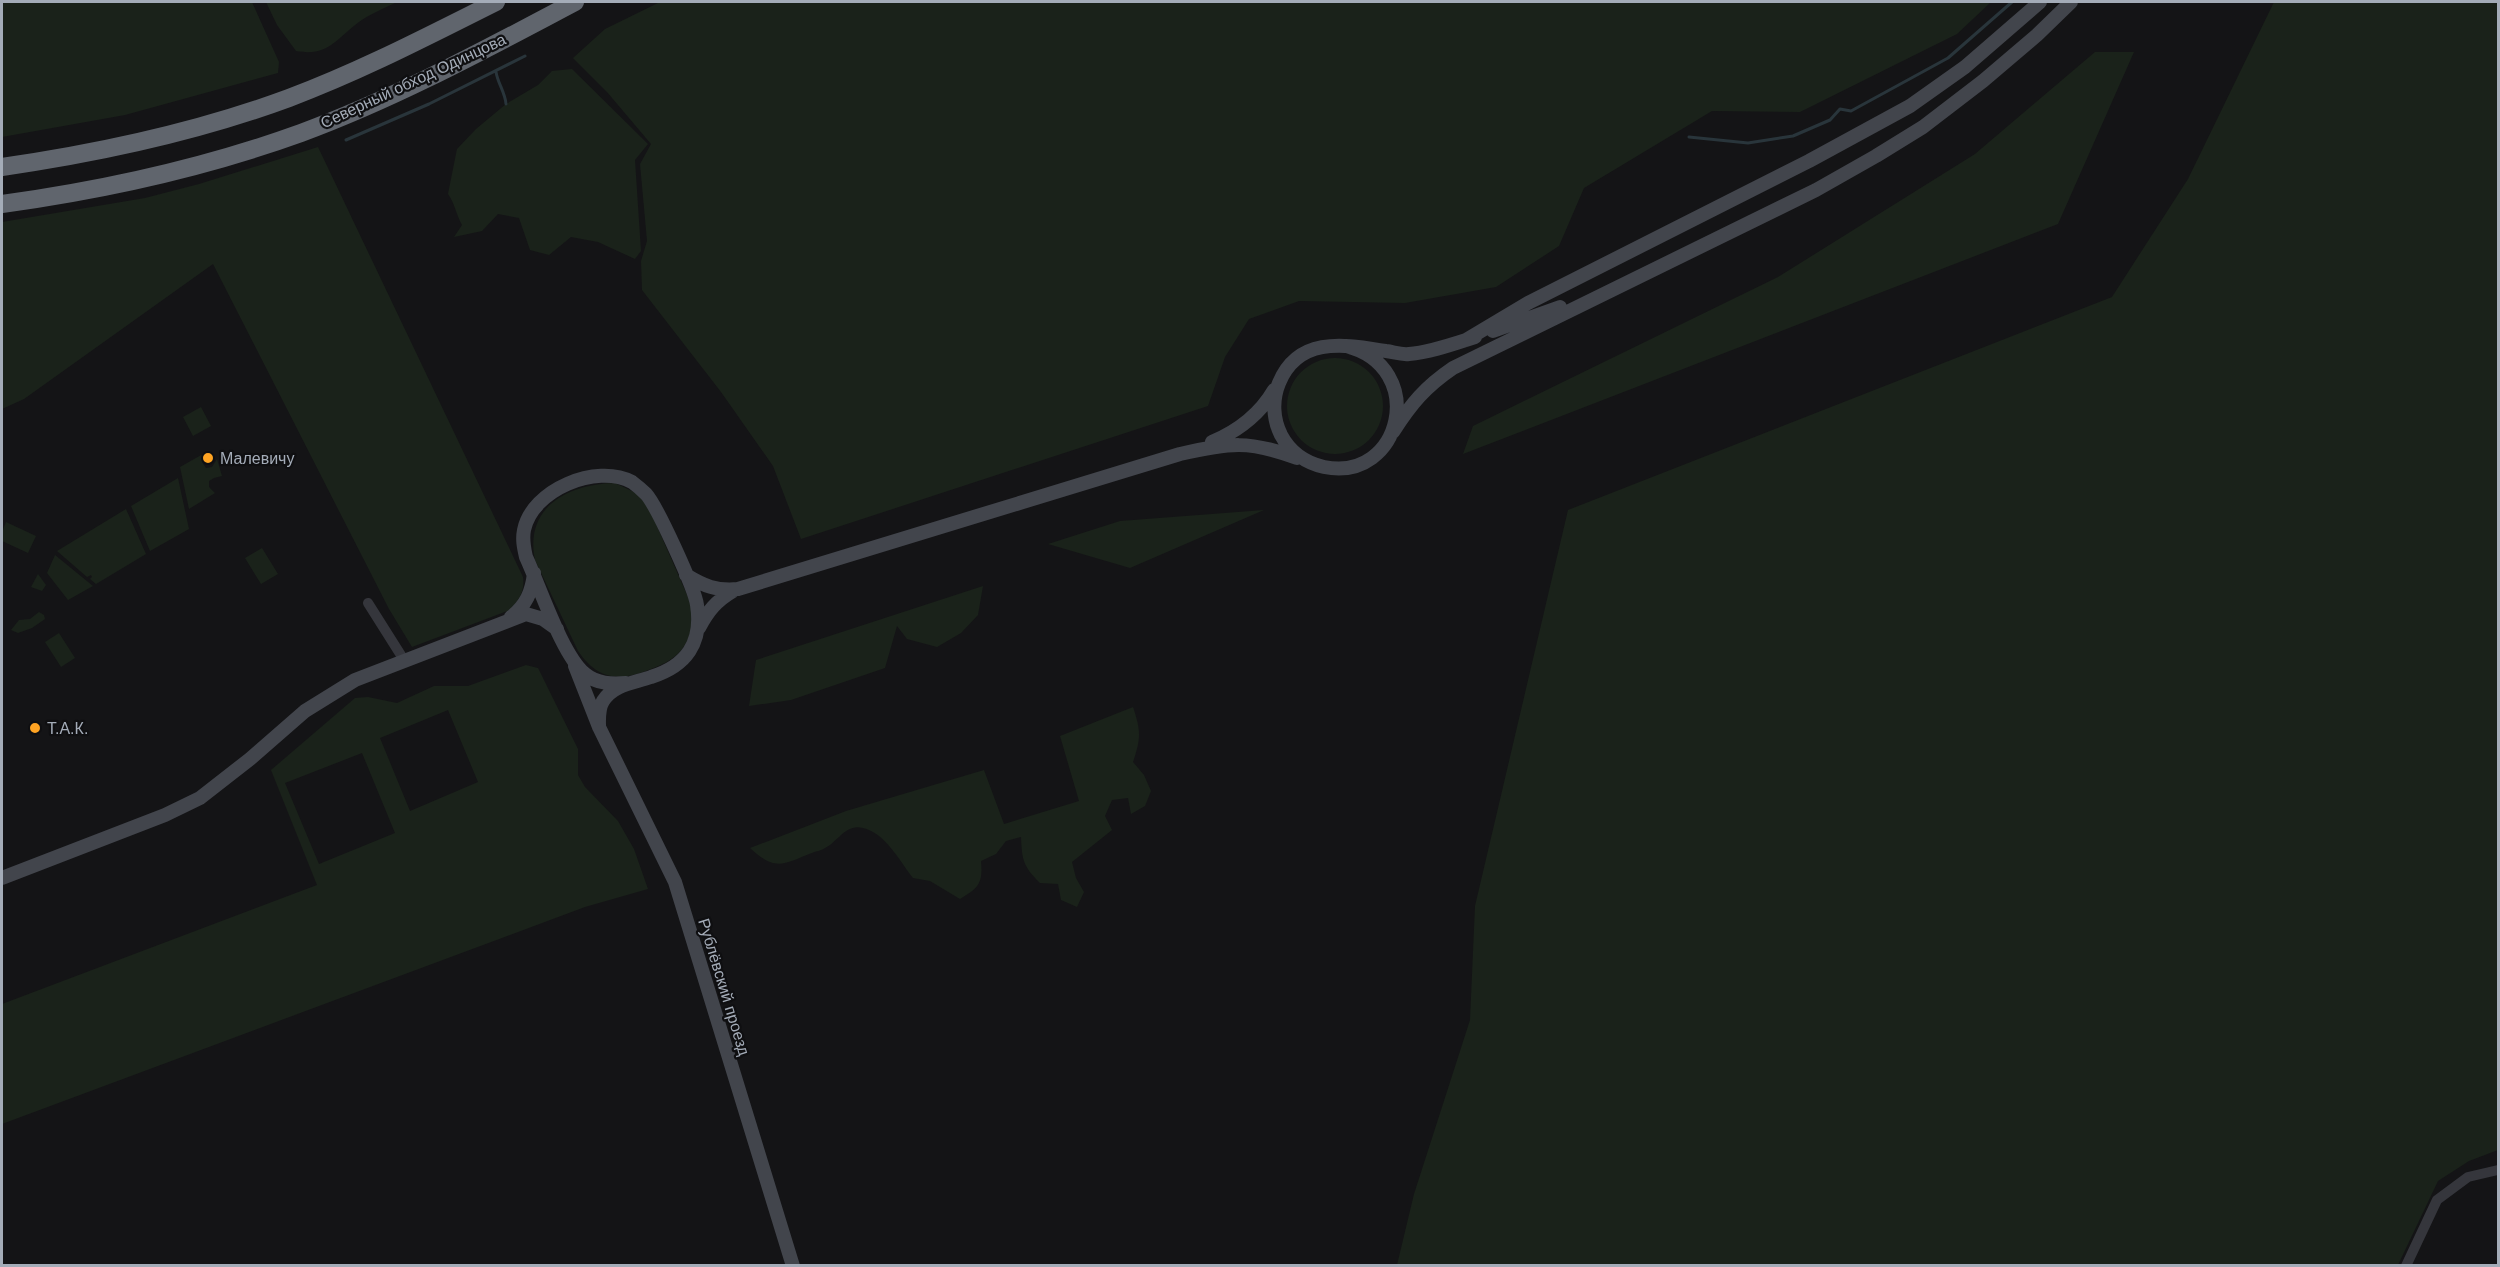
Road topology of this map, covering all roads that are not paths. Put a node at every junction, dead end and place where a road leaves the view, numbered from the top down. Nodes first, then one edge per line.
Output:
1 (496, 2) edge
2 (575, 2) edge
3 (2040, 2) edge
4 (2071, 2) edge
5 (2, 167) edge
6 (2, 204) edge
7 (1608, 291) junction
8 (1466, 340) junction
9 (1347, 346) junction
10 (1284, 372) junction
11 (1393, 432) junction
12 (1180, 454) junction
13 (1316, 465) junction
14 (534, 573) junction
15 (686, 575) junction
16 (738, 589) junction
17 (368, 603) dead end
18 (510, 619) junction
19 (699, 628) junction
20 (558, 630) junction
21 (572, 659) junction
22 (404, 660) junction
23 (626, 684) junction
24 (599, 727) junction
25 (2, 878) edge
26 (2499, 1170) edge
27 (793, 1266) edge
28 (2406, 1266) edge

1 - 5 highway, Северный обход Одинцова
2 - 6 highway, Северный обход Одинцова
3 - 8 street
4 - 7 street
7 - 8 street
7 - 11 street
8 - 9 street
9 - 10 street
9 - 11 street
10 - 12 street
10 - 13 street
11 - 13 street
12 - 13 street
12 - 16 street
14 - 15 street
14 - 18 street
14 - 20 street
15 - 16 street
15 - 19 street
16 - 19 street
17 - 22 street
18 - 20 street
18 - 22 street
19 - 23 street
20 - 21 street
21 - 23 street
21 - 24 street, Рублёвский проезд
22 - 25 street
23 - 24 street
24 - 27 street, Рублёвский проезд
26 - 28 street

